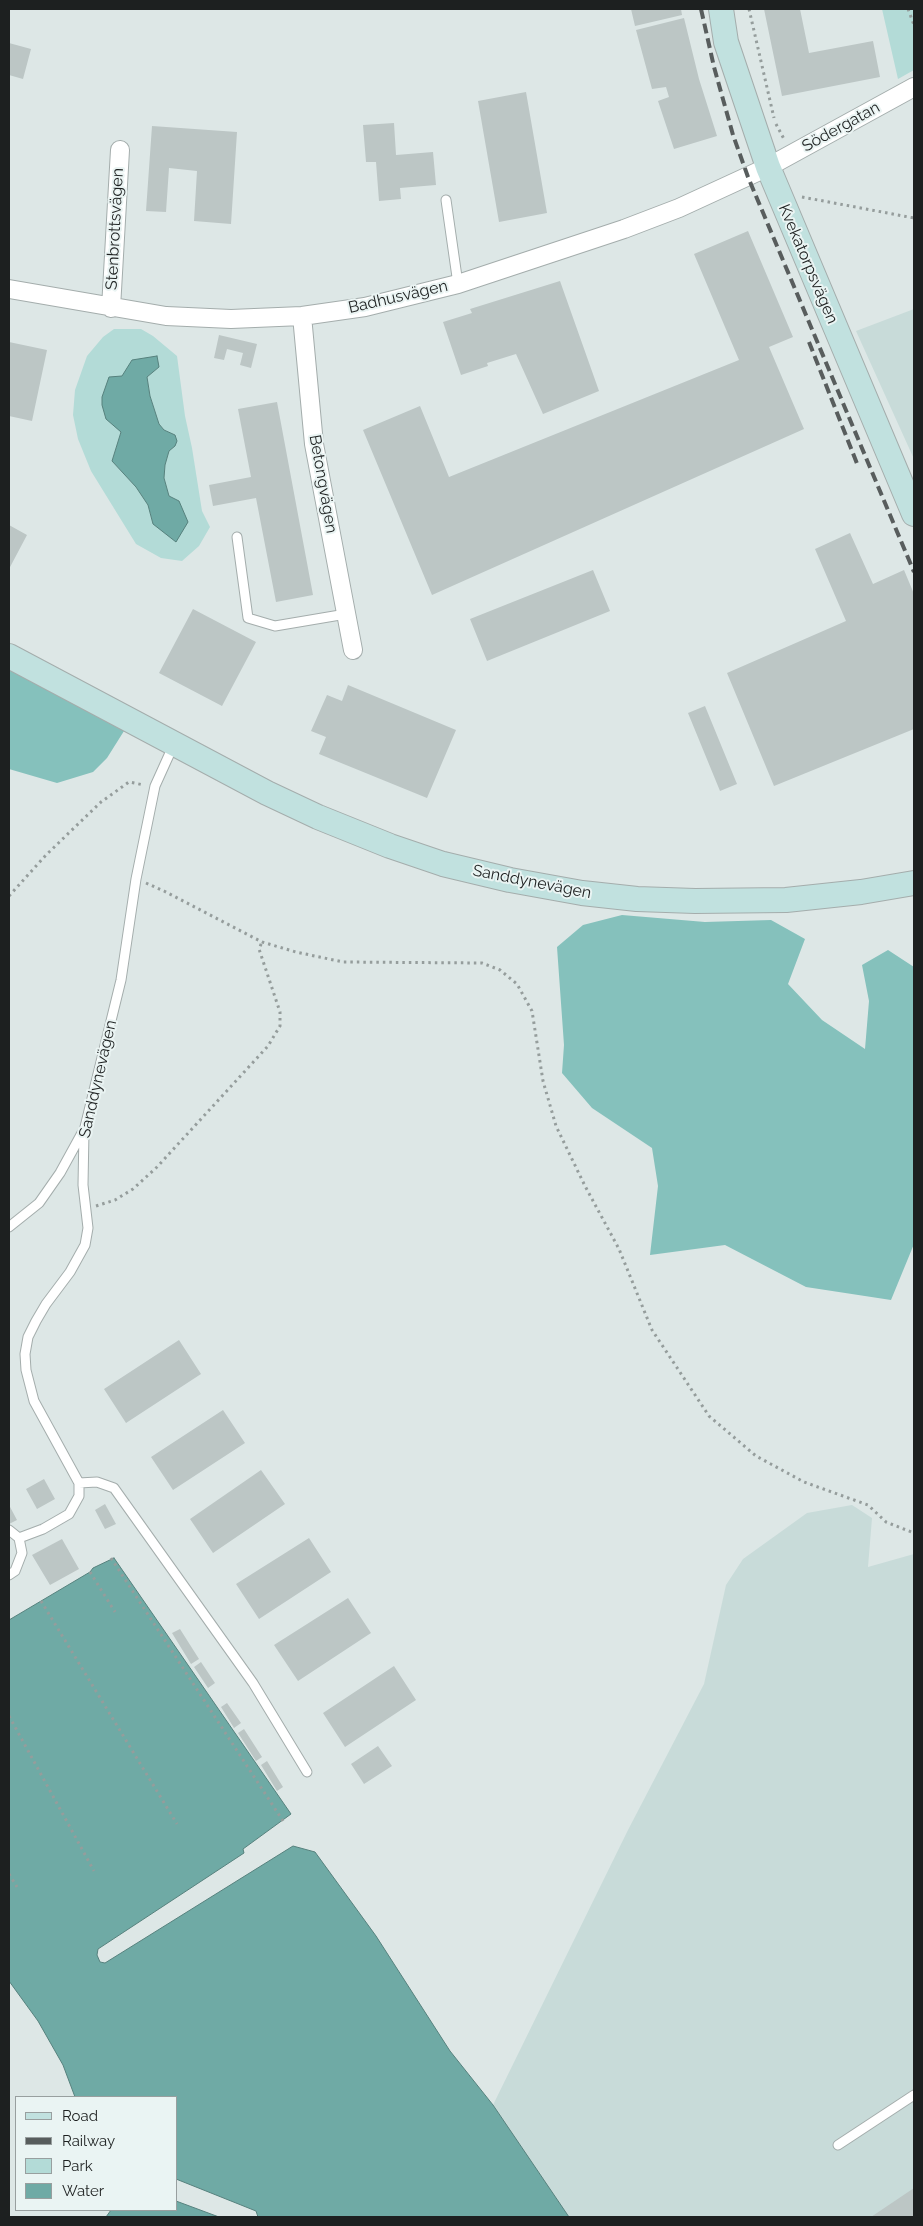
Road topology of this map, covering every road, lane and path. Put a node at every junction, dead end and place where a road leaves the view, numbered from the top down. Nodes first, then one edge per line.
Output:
1 (721, 9) edge
2 (749, 9) edge
3 (908, 9) edge
4 (914, 25) edge
5 (914, 87) edge
6 (784, 139) dead end
7 (120, 150) dead end
8 (768, 167) junction
9 (446, 200) dead end
10 (782, 204) junction
11 (914, 218) edge
12 (458, 284) junction
13 (9, 289) edge
14 (111, 308) junction
15 (302, 316) junction
16 (914, 514) edge
17 (237, 537) dead end
18 (346, 614) junction
19 (353, 650) dead end
20 (9, 656) edge
21 (174, 744) junction
22 (155, 786) junction
23 (136, 879) junction
24 (914, 883) edge
25 (9, 896) edge
26 (262, 942) junction
27 (84, 1131) junction
28 (87, 1206) junction
29 (9, 1227) edge
30 (79, 1483) junction
31 (9, 1530) edge
32 (914, 1533) edge
33 (19, 1538) junction
34 (111, 1558) dead end
35 (90, 1572) dead end
36 (9, 1575) edge
37 (41, 1601) dead end
38 (115, 1612) dead end
39 (9, 1716) edge
40 (307, 1772) dead end
41 (283, 1821) dead end
42 (177, 1824) dead end
43 (94, 1871) dead end
44 (9, 1874) edge
45 (17, 1888) dead end
46 (914, 2095) edge
47 (838, 2145) dead end

1 - 8 street, Kvekatorpsvägen
2 - 6 path
3 - 4 path
5 - 8 street, Södergatan
7 - 14 street, Stenbrottsvägen
8 - 10 street, Kvekatorpsvägen
8 - 12 street, Badhusvägen
9 - 12 lane
10 - 11 path
10 - 16 street, Kvekatorpsvägen
12 - 15 street, Badhusvägen
13 - 14 street, Badhusvägen
14 - 15 street, Badhusvägen
15 - 18 street, Betongvägen
17 - 18 lane
18 - 19 street, Betongvägen
20 - 21 street, Sanddynevägen
21 - 22 lane, Sanddynevägen
21 - 24 street, Sanddynevägen
22 - 23 lane, Sanddynevägen
22 - 25 path
23 - 26 path
23 - 27 lane, Sanddynevägen
26 - 28 path
26 - 32 path
27 - 28 lane, Sanddynevägen
27 - 29 lane
28 - 30 lane, Sanddynevägen
30 - 33 lane
30 - 40 lane
31 - 33 lane
33 - 36 lane
34 - 41 path
35 - 38 path
37 - 42 path
39 - 43 path
44 - 45 path
46 - 47 lane

